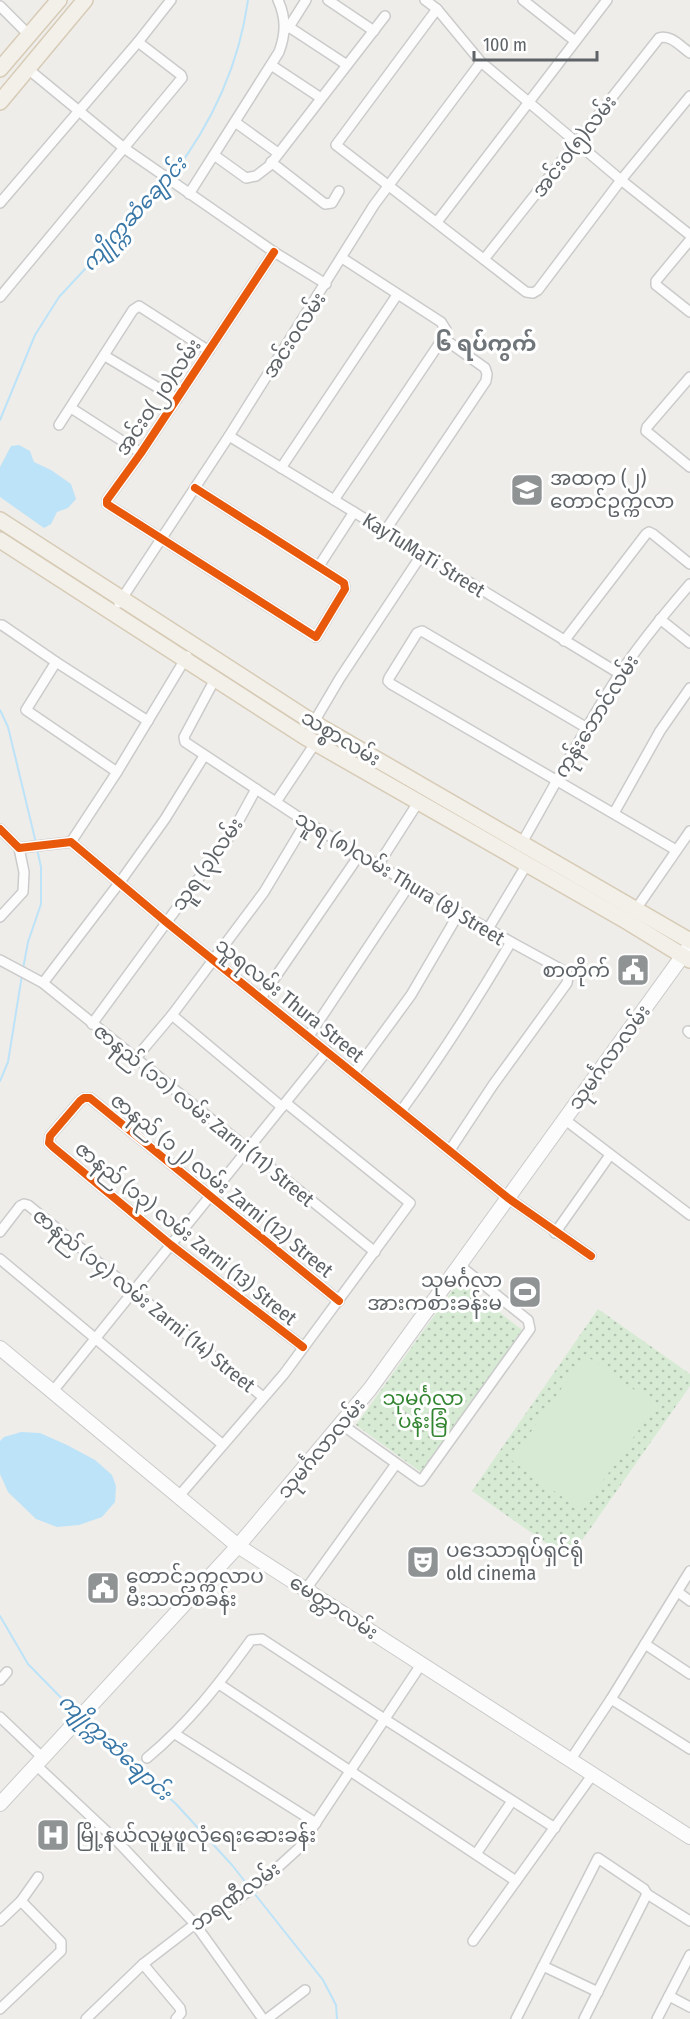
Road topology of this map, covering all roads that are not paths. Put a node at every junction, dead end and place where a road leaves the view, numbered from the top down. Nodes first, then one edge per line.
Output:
1 (59, 0) edge
2 (86, 0) edge
3 (171, 0) edge
4 (278, 0) edge
5 (306, 0) edge
6 (328, 0) edge
7 (425, 0) edge
8 (523, 0) edge
9 (607, 0) edge
10 (0, 6) edge
11 (437, 9) junction
12 (386, 16) dead end
13 (287, 29) junction
14 (374, 31) junction
15 (30, 36) junction
16 (575, 41) junction
17 (138, 42) junction
18 (690, 53) edge
19 (481, 62) junction
20 (271, 65) junction
21 (347, 65) junction
22 (0, 69) edge
23 (28, 69) junction
24 (690, 96) edge
25 (321, 98) junction
26 (0, 102) edge
27 (529, 102) junction
28 (79, 111) junction
29 (235, 122) junction
30 (577, 143) junction
31 (124, 148) junction
32 (278, 153) junction
33 (214, 155) junction
34 (271, 162) junction
35 (621, 180) junction
36 (389, 185) junction
37 (339, 191) dead end
38 (189, 194) junction
39 (0, 203) edge
40 (437, 222) junction
41 (690, 235) edge
42 (690, 240) edge
43 (274, 252) junction
44 (342, 258) junction
45 (485, 258) junction
46 (326, 284) junction
47 (397, 294) junction
48 (0, 297) edge
49 (690, 312) edge
50 (443, 338) junction
51 (209, 351) junction
52 (105, 356) junction
53 (688, 383) edge
54 (177, 399) junction
55 (71, 408) junction
56 (59, 425) dead end
57 (229, 436) junction
58 (141, 453) junction
59 (690, 467) edge
60 (281, 468) junction
61 (195, 488) junction
62 (334, 500) junction
63 (354, 512) junction
64 (0, 520) edge
65 (385, 531) junction
66 (0, 540) edge
67 (162, 540) junction
68 (422, 554) junction
69 (690, 564) edge
70 (319, 566) junction
71 (690, 584) edge
72 (117, 606) junction
73 (660, 619) junction
74 (0, 625) edge
75 (564, 641) junction
76 (690, 644) edge
77 (193, 645) junction
78 (185, 660) junction
79 (56, 662) junction
80 (620, 674) junction
81 (215, 679) junction
82 (690, 688) edge
83 (148, 721) junction
84 (314, 723) junction
85 (587, 728) junction
86 (311, 740) junction
87 (204, 756) junction
88 (117, 772) junction
89 (557, 779) junction
90 (256, 789) junction
91 (419, 801) junction
92 (276, 802) junction
93 (614, 813) junction
94 (306, 822) junction
95 (0, 829) edge
96 (690, 831) edge
97 (71, 842) junction
98 (19, 848) junction
99 (676, 849) junction
100 (360, 854) junction
101 (521, 855) junction
102 (378, 865) junction
103 (120, 882) junction
104 (410, 884) junction
105 (636, 909) junction
106 (459, 913) junction
107 (0, 917) edge
108 (166, 922) junction
109 (488, 929) junction
110 (511, 942) junction
111 (688, 950) edge
112 (0, 960) edge
113 (213, 960) junction
114 (38, 980) junction
115 (261, 998) junction
116 (172, 1015) junction
117 (92, 1024) junction
118 (309, 1036) junction
119 (327, 1052) junction
120 (135, 1059) junction
121 (354, 1073) junction
122 (84, 1098) joint
123 (284, 1105) junction
124 (401, 1111) junction
125 (564, 1119) junction
126 (247, 1150) junction
127 (450, 1150) junction
128 (610, 1155) junction
129 (210, 1197) junction
130 (508, 1198) junction
131 (690, 1215) edge
132 (0, 1232) edge
133 (555, 1233) junction
134 (171, 1245) junction
135 (375, 1252) junction
136 (591, 1256) dead end
137 (0, 1259) edge
138 (459, 1265) junction
139 (134, 1291) junction
140 (339, 1301) junction
141 (96, 1338) junction
142 (303, 1347) junction
143 (0, 1348) edge
144 (53, 1391) junction
145 (263, 1397) junction
146 (341, 1424) junction
147 (222, 1444) junction
148 (396, 1464) junction
149 (178, 1496) junction
150 (238, 1546) junction
151 (690, 1571) edge
152 (306, 1589) junction
153 (678, 1592) junction
154 (690, 1601) edge
155 (645, 1644) junction
156 (422, 1663) junction
157 (8, 1672) dead end
158 (690, 1674) edge
159 (0, 1680) edge
160 (219, 1684) junction
161 (611, 1699) junction
162 (0, 1717) edge
163 (386, 1720) junction
164 (175, 1734) junction
165 (690, 1749) edge
166 (147, 1758) dead end
167 (571, 1759) junction
168 (40, 1762) junction
169 (351, 1772) junction
170 (593, 1774) junction
171 (512, 1801) junction
172 (0, 1804) edge
173 (316, 1823) junction
174 (555, 1828) junction
175 (690, 1837) edge
176 (476, 1854) junction
177 (38, 1877) dead end
178 (516, 1881) junction
179 (646, 1894) junction
180 (21, 1901) junction
181 (0, 1921) edge
182 (690, 1921) edge
183 (195, 1924) junction
184 (473, 1941) dead end
185 (690, 1954) edge
186 (143, 1964) junction
187 (543, 1966) junction
188 (305, 1990) dead end
189 (597, 1992) junction
190 (669, 1996) junction
191 (690, 2007) edge
192 (0, 2009) edge
193 (86, 2019) edge
194 (176, 2019) edge
195 (265, 2019) edge
196 (516, 2019) edge
197 (584, 2019) edge
198 (657, 2019) edge

1 - 15 main road
2 - 23 main road
3 - 17 street
4 - 13 street
5 - 13 street
6 - 14 street
7 - 11 street
8 - 16 street
9 - 16 street
10 - 15 street
11 - 19 street
11 - 36 street
12 - 14 street
13 - 20 street
13 - 21 street
14 - 21 street
15 - 22 main road
16 - 27 street
17 - 28 street
17 - 31 street
18 - 30 street, အင်းဝ(၅)လမ်း
19 - 27 street
19 - 36 street, အင်းဝလမ်း
20 - 25 street
20 - 29 street
21 - 25 street
23 - 26 main road
23 - 28 street
24 - 35 street
25 - 32 street
27 - 30 street
27 - 40 street
28 - 31 street
28 - 39 street
29 - 32 street
29 - 33 street
30 - 35 street
30 - 45 street, အင်းဝ(၅)လမ်း
31 - 38 street
31 - 48 street
32 - 34 street
33 - 34 street
33 - 38 street
34 - 37 street
35 - 41 street
35 - 45 street
36 - 40 street
36 - 44 street, အင်းဝလမ်း
38 - 43 street
40 - 45 street
42 - 49 street
43 - 46 street
43 - 51 street, အင်းဝ(၂၀)လမ်း
44 - 46 street, အင်းဝလမ်း
44 - 47 street
46 - 57 street, အင်းဝလမ်း
47 - 50 street
47 - 60 street
50 - 62 street
50 - 65 street
51 - 52 street
51 - 54 street, အင်းဝ(၂၀)လမ်း
52 - 54 street
52 - 55 street
53 - 59 street
54 - 58 street, အင်းဝ(၂၀)လမ်း
55 - 56 street
55 - 58 street
57 - 60 street, KayTuMaTi Street
57 - 61 street, အင်းဝလမ်း
58 - 67 street, အင်းဝ(၂၀)လမ်း
60 - 62 street, KayTuMaTi Street
61 - 67 street, အင်းဝလမ်း
61 - 70 street
62 - 63 street, KayTuMaTi Street
63 - 65 street, KayTuMaTi Street
63 - 70 street
64 - 72 main road, သစ္စာလမ်း
65 - 68 street, KayTuMaTi Street
66 - 72 main road, သစ္စာလမ်း
67 - 70 street
67 - 72 street, အင်းဝလမ်း
68 - 75 street, KayTuMaTi Street
68 - 84 street
69 - 75 street
71 - 73 street, ကုန်းဘောင်လမ်း
72 - 77 main road, သစ္စာလမ်း
72 - 78 main road, သစ္စာလမ်း
73 - 76 street
73 - 80 street, ကုန်းဘောင်လမ်း
74 - 79 street
75 - 80 street, KayTuMaTi Street
77 - 78 street
77 - 84 main road, သစ္စာလမ်း
78 - 81 main road, သစ္စာလမ်း
78 - 83 street
79 - 83 street
79 - 88 street
80 - 85 street, ကုန်းဘောင်လမ်း
81 - 86 main road, သစ္စာလမ်း
81 - 87 street, သူရ (၈)လမ်း Thura (8) Street
82 - 93 street
83 - 88 street
84 - 86 street
84 - 101 main road, သစ္စာလမ်း
85 - 89 street, ကုန်းဘောင်လမ်း
85 - 89 street
86 - 91 main road, သစ္စာလမ်း
86 - 92 street
87 - 90 street, သူရ (၈)လမ်း Thura (8) Street
87 - 103 street
88 - 97 street
89 - 93 street
89 - 101 street, ကုန်းဘောင်လမ်း
90 - 92 street, သူရ (၈)လမ်း Thura (8) Street
90 - 108 street, သူရ (၃)လမ်း
91 - 101 main road, သစ္စာလမ်း
91 - 102 street
92 - 94 street, သူရ (၈)လမ်း Thura (8) Street
93 - 99 street
94 - 100 street, သူရ (၈)လမ်း Thura (8) Street
94 - 113 street
95 - 98 street
96 - 99 street
97 - 98 street
97 - 103 street, သူရလမ်း Thura Street
98 - 107 street
99 - 105 street
100 - 102 street, သူရ (၈)လမ်း Thura (8) Street
100 - 115 street
101 - 105 main road, သစ္စာလမ်း
101 - 109 street, ကုန်းဘောင်လမ်း
101 - 111 main road, သစ္စာလမ်း
102 - 104 street, သူရ (၈)လမ်း Thura (8) Street
103 - 108 street, သူရလမ်း Thura Street
103 - 114 street
104 - 106 street, သူရ (၈)လမ်း Thura (8) Street
104 - 118 street
105 - 111 main road, သစ္စာလမ်း
106 - 109 street, သူရ (၈)လမ်း Thura (8) Street
106 - 121 street
108 - 113 street, သူရလမ်း Thura Street
108 - 117 street, သူရ (၃)လမ်း
109 - 110 street, သူရ (၈)လမ်း Thura (8) Street
110 - 124 street, သူရ (၈)လမ်း Thura (8) Street
110 - 127 street
111 - 125 main road, သုမင်္ဂလာလမ်း
112 - 114 street, ဇာနည် (၁၁) လမ်း Zarni (11) Street
113 - 115 street, သူရလမ်း Thura Street
113 - 116 street
114 - 117 street, ဇာနည် (၁၁) လမ်း Zarni (11) Street
115 - 118 street, သူရလမ်း Thura Street
116 - 120 street
116 - 123 street
117 - 120 street, ဇာနည် (၁၁) လမ်း Zarni (11) Street
118 - 119 street, သူရလမ်း Thura Street
119 - 121 street, သူရလမ်း Thura Street
119 - 123 street
120 - 126 street, ဇာနည် (၁၁) လမ်း Zarni (11) Street
121 - 124 street, သူရလမ်း Thura Street
122 - 129 street, ဇာနည် (၁၂) လမ်း Zarni (12) Street
122 - 134 street, ဇာနည် (၁၃) လမ်း Zarni (13) Street
123 - 126 street
123 - 135 street
124 - 127 street, သူရလမ်း Thura Street
125 - 128 street
125 - 130 main road, သုမင်္ဂလာလမ်း
126 - 129 street
126 - 135 street, ဇာနည် (၁၁) လမ်း Zarni (11) Street
127 - 130 street, သူရလမ်း Thura Street
128 - 131 street
128 - 133 street
129 - 134 street
129 - 140 street, ဇာနည် (၁၂) လမ်း Zarni (12) Street
130 - 133 street, သူရလမ်း Thura Street
130 - 138 main road, သုမင်္ဂလာလမ်း
132 - 139 street, ဇာနည် (၁၄) လမ်း Zarni (14) Street
133 - 136 street, သူရလမ်း Thura Street
134 - 139 street
134 - 142 street, ဇာနည် (၁၃) လမ်း Zarni (13) Street
135 - 140 street
137 - 141 street
138 - 146 main road, သုမင်္ဂလာလမ်း
138 - 148 street
139 - 141 street
139 - 145 street, ဇာနည် (၁၄) လမ်း Zarni (14) Street
140 - 142 street
141 - 144 street
141 - 147 street
142 - 145 street
143 - 144 main road, မေတ္တာလမ်း
144 - 149 main road, မေတ္တာလမ်း
145 - 147 street
146 - 148 street
146 - 150 main road, သုမင်္ဂလာလမ်း
147 - 149 street
148 - 152 street
149 - 150 main road, မေတ္တာလမ်း
150 - 152 main road, မေတ္တာလမ်း
150 - 168 main road, သုမင်္ဂလာလမ်း
151 - 153 street
152 - 156 main road, မေတ္တာလမ်း
153 - 154 street
153 - 155 street
155 - 158 street
155 - 161 street
156 - 163 street, ဘရဏီလမ်း
156 - 167 main road, မေတ္တာလမ်း
157 - 159 street
160 - 163 street
160 - 164 street
160 - 169 street
161 - 165 street
161 - 167 street
162 - 168 street
163 - 169 street, ဘရဏီလမ်း
163 - 171 street
164 - 166 street
164 - 173 street
167 - 170 main road, မေတ္တာလမ်း
168 - 172 main road, သုမင်္ဂလာလမ်း
168 - 183 street
169 - 173 street, ဘရဏီလမ်း
169 - 176 street
170 - 174 street
170 - 175 main road, မေတ္တာလမ်း
171 - 174 street
171 - 176 street
173 - 183 street, ဘရဏီလမ်း
174 - 178 street
176 - 178 street
177 - 180 street
178 - 184 street
179 - 182 street
179 - 187 street
179 - 189 street
180 - 181 street
180 - 192 street
183 - 186 street, ဘရဏီလမ်း
183 - 195 street
185 - 190 street
186 - 193 street, ဘရဏီလမ်း
186 - 194 street
187 - 189 street
187 - 196 street
188 - 195 street
189 - 197 street
190 - 191 street
190 - 198 street

